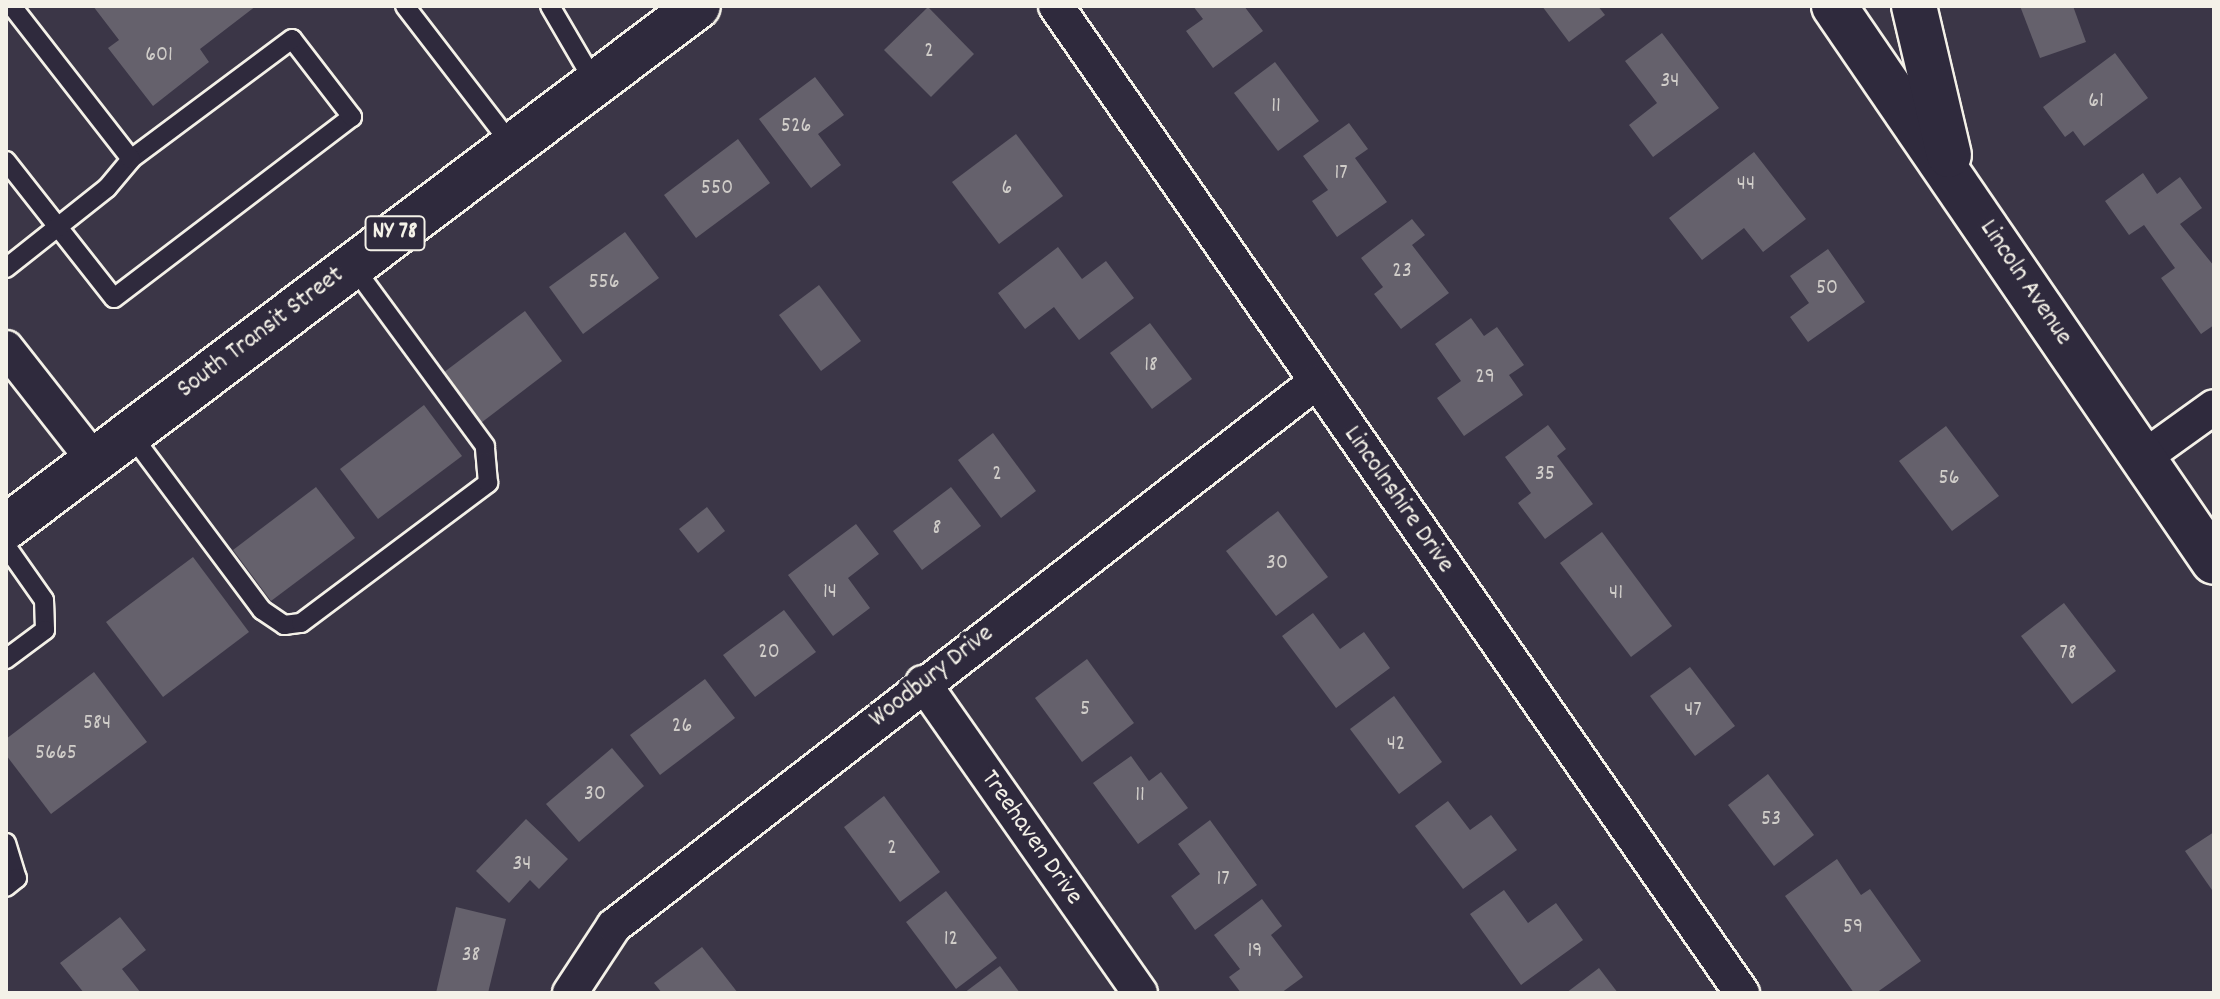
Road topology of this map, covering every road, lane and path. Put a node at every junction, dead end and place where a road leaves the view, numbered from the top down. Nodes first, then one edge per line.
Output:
1 (12, 6) edge
2 (405, 6) edge
3 (550, 6) edge
4 (698, 6) edge
5 (1056, 6) edge
6 (1834, 6) edge
7 (1914, 6) edge
8 (596, 83) junction
9 (512, 145) junction
10 (131, 159) junction
11 (6, 161) edge
12 (1954, 177) junction
13 (57, 228) junction
14 (352, 265) junction
15 (6, 268) edge
16 (6, 348) edge
17 (1316, 382) junction
18 (2214, 407) edge
19 (129, 432) junction
20 (2143, 458) junction
21 (93, 459) junction
22 (6, 527) edge
23 (6, 546) edge
24 (2214, 562) edge
25 (6, 659) edge
26 (923, 683) junction
27 (6, 843) edge
28 (6, 887) edge
29 (570, 993) edge
30 (1140, 993) edge
31 (1742, 993) edge

1 - 10 lane
2 - 9 lane
3 - 8 lane
4 - 8 main road, South Transit Street / NY 78
5 - 17 street, Lincolnshire Drive
6 - 12 main road, Lincoln Avenue
7 - 12 main road
8 - 9 main road, South Transit Street / NY 78
9 - 14 main road, South Transit Street / NY 78
10 - 13 lane
10 - 13 lane
11 - 13 lane
12 - 20 main road, Lincoln Avenue
13 - 15 lane
14 - 19 main road, South Transit Street / NY 78
14 - 19 lane
16 - 21 street
17 - 26 street, Woodbury Drive
17 - 31 street, Lincolnshire Drive
18 - 20 street
19 - 21 main road, South Transit Street / NY 78
20 - 24 main road, Lincoln Avenue
21 - 22 main road, NY 78
23 - 25 lane
26 - 29 street, Woodbury Drive
26 - 30 street, Treehaven Drive
27 - 28 lane

